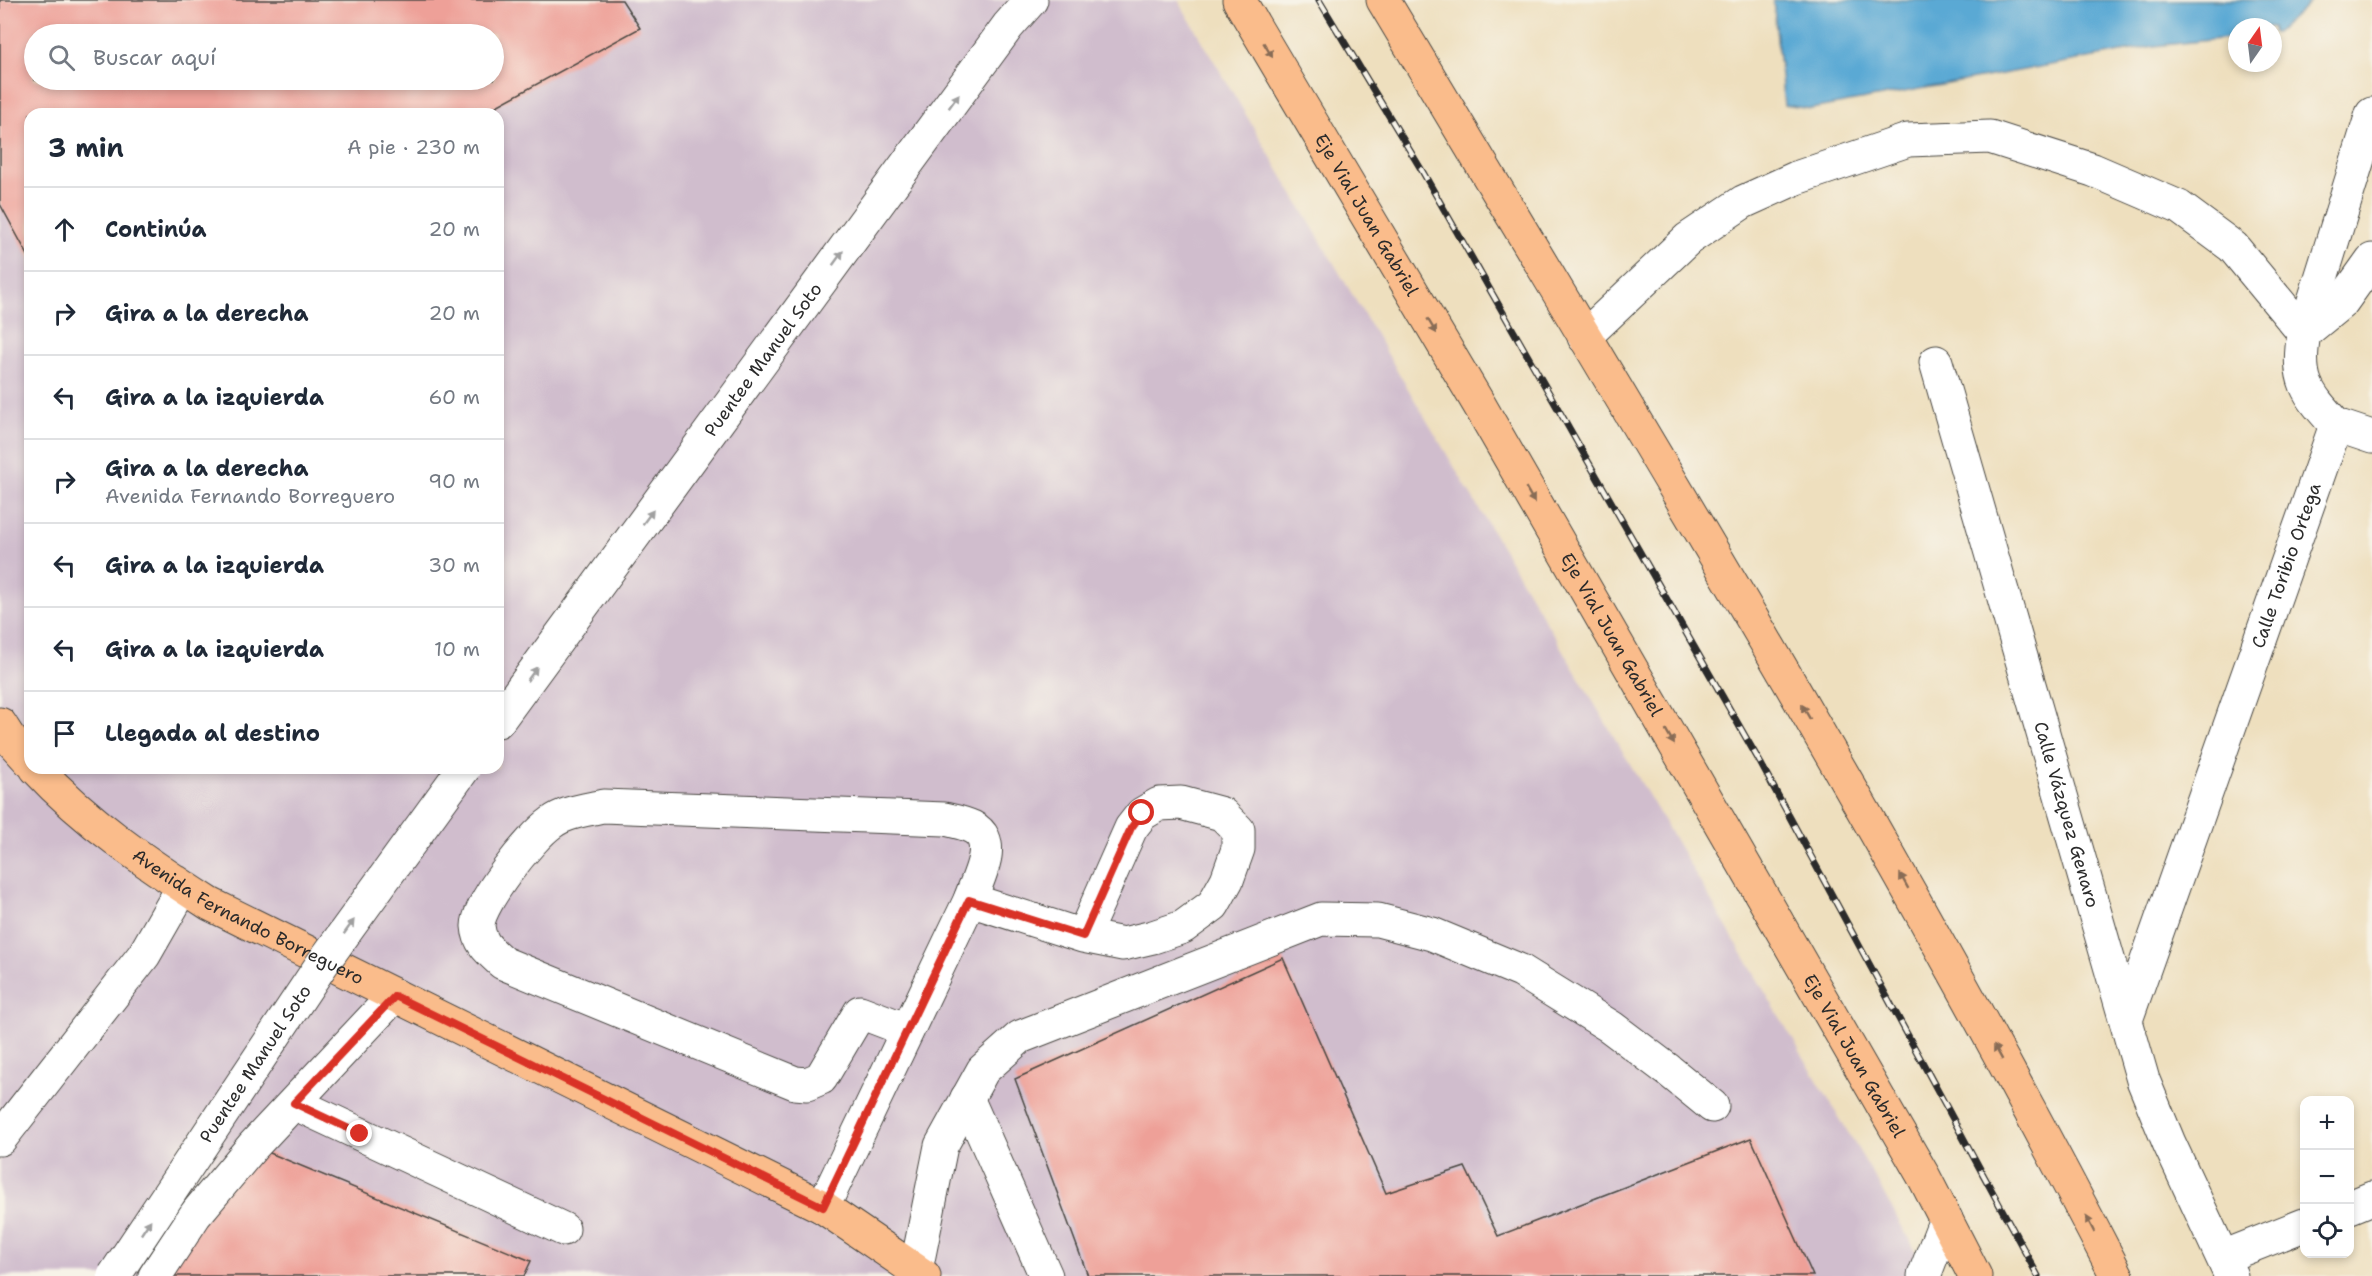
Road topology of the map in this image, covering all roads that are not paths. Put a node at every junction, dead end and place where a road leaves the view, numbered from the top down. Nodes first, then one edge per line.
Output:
1 (1031, 0) edge
2 (1239, 0) edge
3 (1383, 0) edge
4 (2372, 114) edge
5 (2372, 260) edge
6 (2304, 333) junction
7 (1584, 337) junction
8 (1936, 362) dead end
9 (2336, 425) junction
10 (2372, 437) edge
11 (504, 713) edge
12 (0, 724) edge
13 (24, 754) edge
14 (42, 774) edge
15 (460, 774) edge
16 (183, 887) junction
17 (969, 900) junction
18 (1083, 936) junction
19 (395, 996) junction
20 (2126, 1020) junction
21 (906, 1030) junction
22 (967, 1098) junction
23 (294, 1103) junction
24 (1712, 1106) dead end
25 (0, 1139) edge
26 (2372, 1198) edge
27 (2354, 1205) edge
28 (823, 1207) junction
29 (1946, 1220) junction
30 (2300, 1227) edge
31 (563, 1230) dead end
32 (2227, 1266) edge
33 (920, 1273) edge
34 (114, 1276) edge
35 (155, 1276) edge
36 (1046, 1276) edge
37 (1924, 1276) edge
38 (1976, 1276) edge
39 (2117, 1276) edge

11 -> 1 street, Puentee Manuel Soto
2 -> 29 main road, Eje Vial Juan Gabriel
3 - 7 main road
4 - 6 street
5 - 6 street
6 - 7 street
6 - 9 street
39 -> 7 main road
8 - 20 street, Calle Vázquez Genaro
9 - 10 street
9 - 20 street, Calle Toribio Ortega
12 - 13 main road
14 - 16 main road, Avenida Fernando Borreguero
34 -> 15 street, Puentee Manuel Soto, bridge
16 - 19 main road, Avenida Fernando Borreguero
16 - 25 street
17 - 18 street
17 - 21 street
17 - 21 street
18 - 18 street
19 - 23 street
19 - 28 main road, Avenida Fernando Borreguero
20 - 32 street, Calle Vázquez Genaro
21 - 28 street
22 - 24 street
22 - 33 street
22 - 36 street
23 - 31 street
23 - 35 street
26 - 27 street
28 - 33 main road, Avenida Fernando Borreguero
29 - 37 street
29 - 38 main road, Eje Vial Juan Gabriel
30 - 32 street

